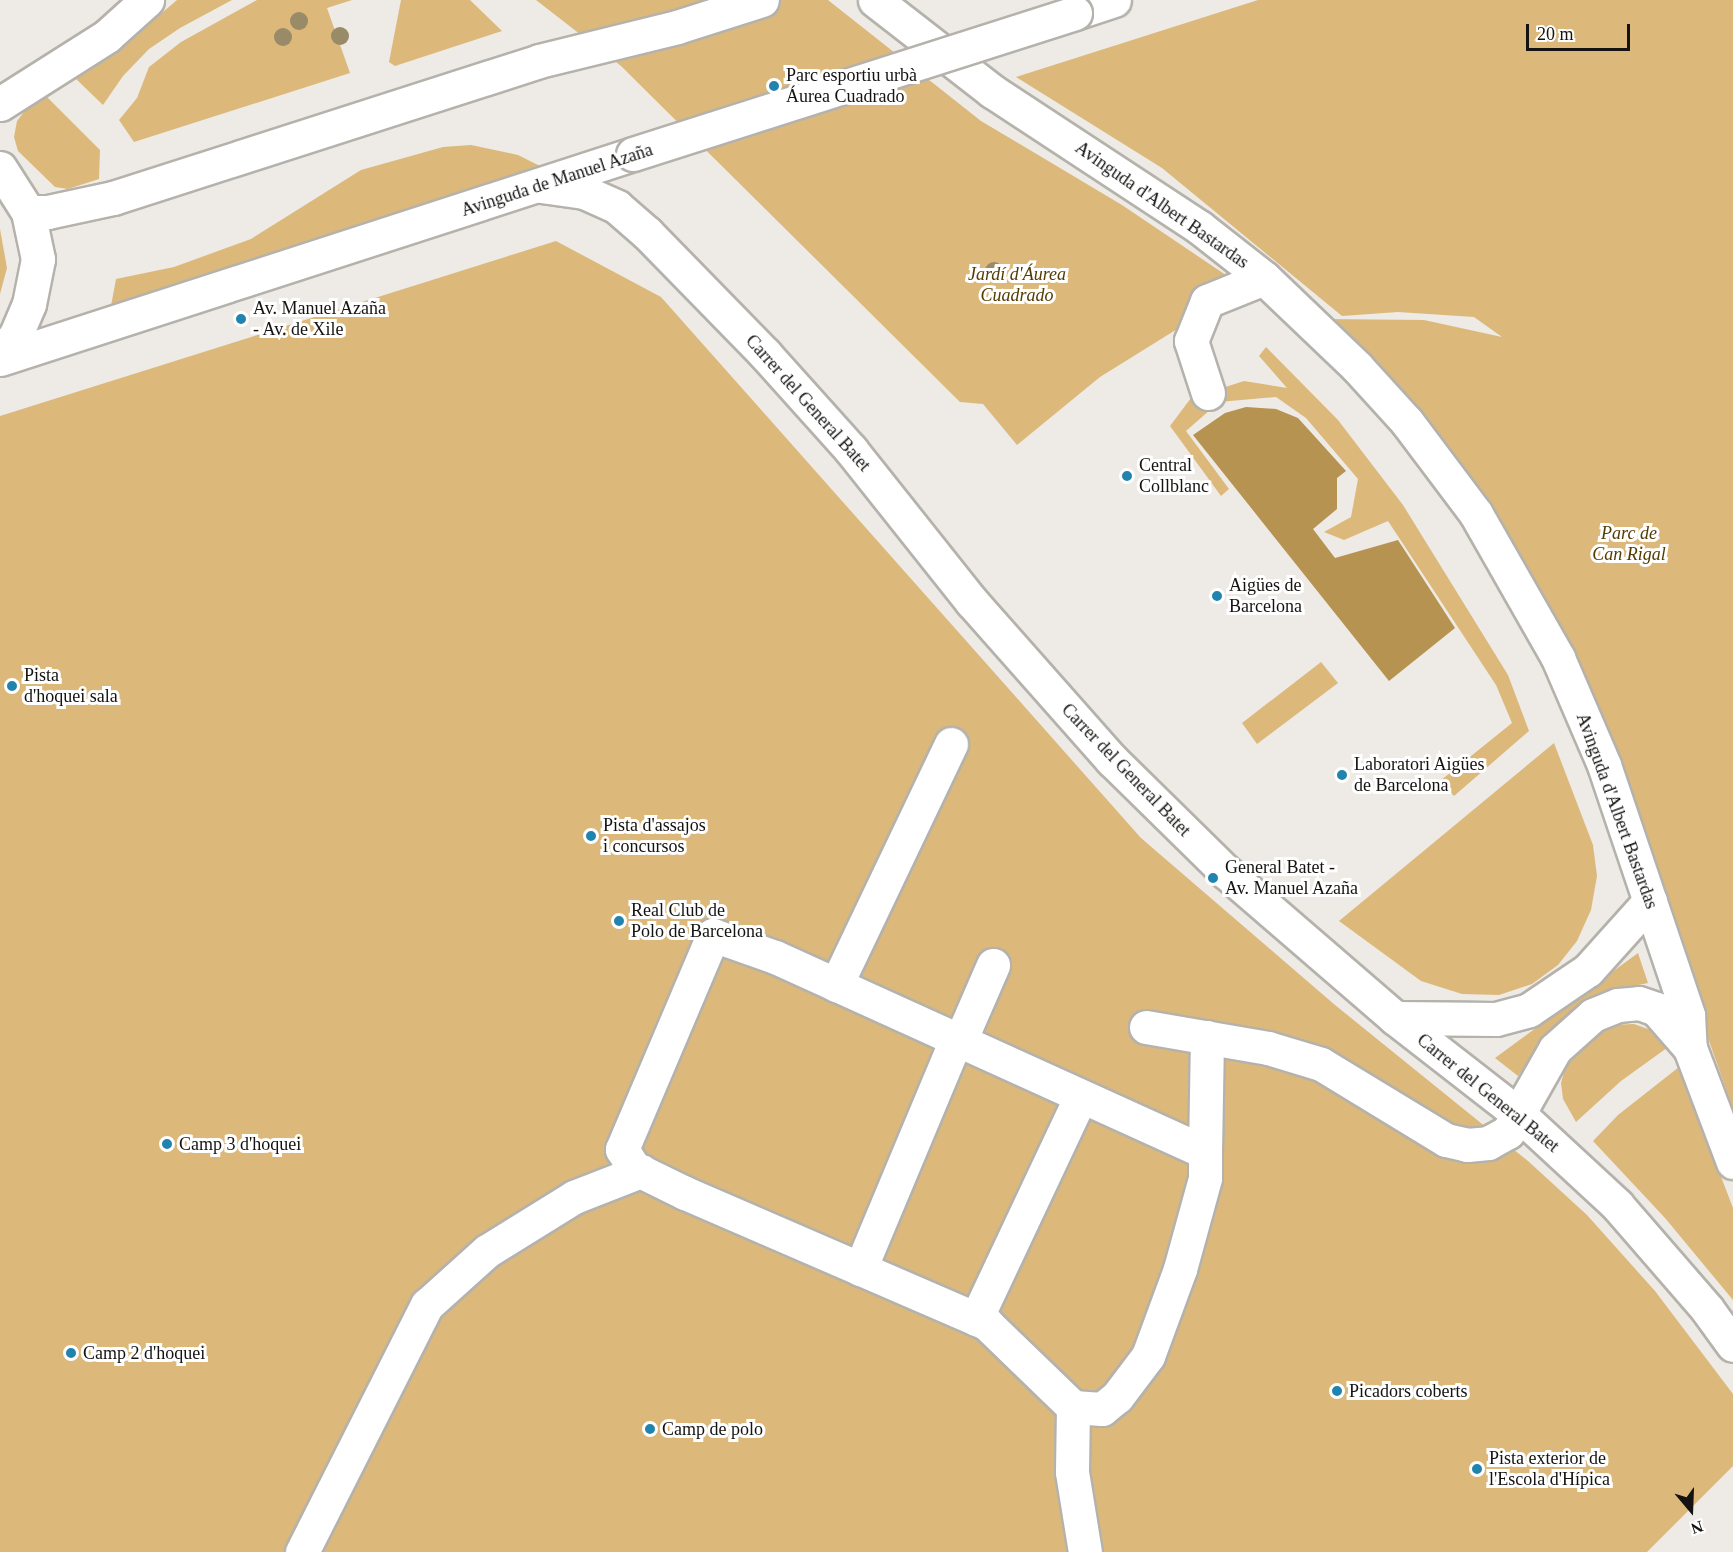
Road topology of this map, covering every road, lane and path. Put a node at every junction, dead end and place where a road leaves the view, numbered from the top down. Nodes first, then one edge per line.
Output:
1 (147, 0) edge
2 (762, 0) edge
3 (875, 0) edge
4 (1114, 0) edge
5 (0, 104) edge
6 (0, 168) edge
7 (541, 186) junction
8 (28, 212) junction
9 (1264, 278) junction
10 (0, 357) edge
11 (1208, 393) dead end
12 (951, 744) dead end
13 (1650, 901) junction
14 (993, 965) dead end
15 (836, 985) junction
16 (1395, 1018) junction
17 (1146, 1027) dead end
18 (1207, 1037) junction
19 (958, 1040) junction
20 (1690, 1048) junction
21 (1081, 1096) junction
22 (1521, 1116) junction
23 (1205, 1152) junction
24 (1733, 1162) edge
25 (641, 1171) junction
26 (860, 1269) junction
27 (976, 1319) junction
28 (1733, 1345) edge
29 (1073, 1407) junction
30 (302, 1552) edge
31 (1085, 1552) edge

1 - 5 street
2 - 8 street
3 - 9 street, Avinguda d'Albert Bastardas
4 - 7 street, Avinguda de Manuel Azaña, bridge
6 - 8 street
7 - 10 street, Avinguda de Manuel Azaña
7 - 16 street, Carrer del General Batet
8 - 10 street
9 - 11 street
9 - 13 street, Avinguda d'Albert Bastardas
12 - 15 street
13 - 16 street
13 - 20 street, Avinguda d'Albert Bastardas
14 - 19 street
15 - 19 street
15 - 25 street
16 - 22 street, Carrer del General Batet
17 - 18 street
18 - 22 street
18 - 23 street
19 - 21 street
19 - 26 street
20 - 22 street
20 - 24 street, Avinguda d'Albert Bastardas
21 - 23 street
21 - 27 street
22 - 28 street, Carrer del General Batet
23 - 29 street
25 - 26 street
25 - 30 street
26 - 27 street
27 - 29 street
29 - 31 street

